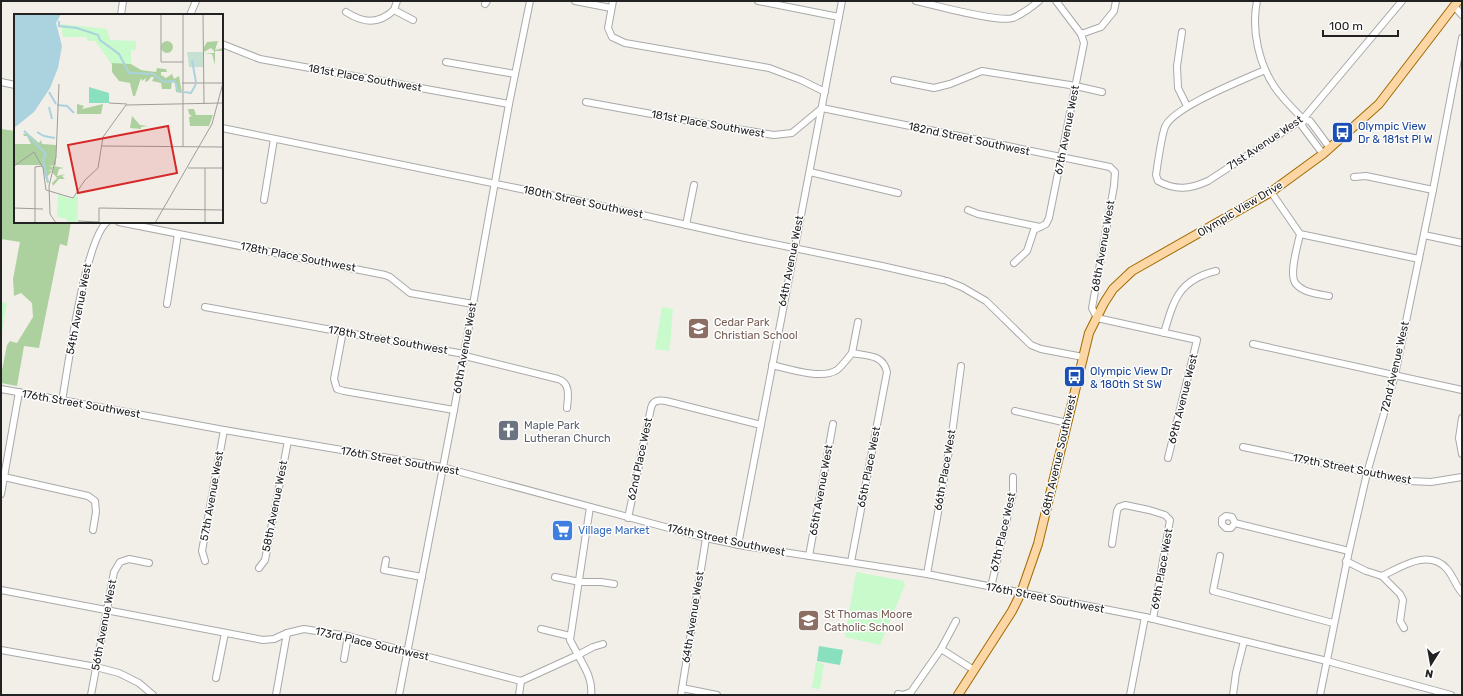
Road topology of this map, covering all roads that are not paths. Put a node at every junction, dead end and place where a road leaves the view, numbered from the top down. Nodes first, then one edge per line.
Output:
1 (123, 1) edge
2 (196, 1) edge
3 (397, 1) edge
4 (530, 1) edge
5 (575, 1) edge
6 (613, 1) edge
7 (758, 1) edge
8 (842, 1) edge
9 (916, 1) edge
10 (1039, 1) edge
11 (1056, 1) edge
12 (1116, 1) edge
13 (1257, 1) edge
14 (1402, 1) edge
15 (1456, 4) edge
16 (611, 8) junction
17 (394, 10) junction
18 (346, 12) dead end
19 (121, 14) edge
20 (190, 14) edge
21 (1462, 15) edge
22 (839, 17) junction
23 (413, 20) dead end
24 (1182, 32) dead end
25 (1081, 34) junction
26 (1462, 38) edge
27 (223, 44) edge
28 (446, 62) dead end
29 (1265, 70) junction
30 (515, 74) junction
31 (894, 80) dead end
32 (1, 82) edge
33 (14, 85) edge
34 (1076, 86) junction
35 (825, 92) junction
36 (1102, 92) dead end
37 (586, 102) dead end
38 (509, 104) junction
39 (1187, 106) junction
40 (822, 108) junction
41 (1303, 120) junction
42 (223, 128) edge
43 (274, 139) junction
44 (1330, 148) junction
45 (1323, 154) junction
46 (1062, 158) junction
47 (810, 172) junction
48 (1115, 172) joint
49 (1354, 177) dead end
50 (495, 183) junction
51 (694, 185) dead end
52 (1433, 190) junction
53 (1271, 192) junction
54 (898, 193) dead end
55 (264, 200) dead end
56 (968, 210) dead end
57 (106, 223) edge
58 (130, 223) edge
59 (151, 225) edge
60 (686, 225) junction
61 (1040, 227) junction
62 (178, 234) junction
63 (1300, 234) junction
64 (1424, 235) junction
65 (1462, 243) edge
66 (794, 247) junction
67 (1419, 259) junction
68 (1014, 263) dead end
69 (1216, 272) dead end
70 (1329, 296) dead end
71 (167, 304) dead end
72 (473, 304) junction
73 (205, 307) dead end
74 (1097, 318) junction
75 (858, 322) dead end
76 (343, 331) junction
77 (1164, 333) junction
78 (1253, 344) dead end
79 (852, 353) junction
80 (464, 354) junction
81 (1083, 357) junction
82 (772, 365) junction
83 (961, 366) dead end
84 (1395, 375) junction
85 (1, 389) edge
86 (1462, 390) edge
87 (19, 392) junction
88 (62, 401) junction
89 (567, 408) dead end
90 (454, 410) junction
91 (1015, 412) dead end
92 (1462, 418) edge
93 (1066, 423) junction
94 (833, 424) dead end
95 (761, 426) junction
96 (224, 430) junction
97 (288, 441) junction
98 (1243, 448) dead end
99 (1462, 454) edge
100 (1168, 458) dead end
101 (442, 467) junction
102 (1367, 473) junction
103 (4, 477) junction
104 (1012, 477) dead end
105 (1462, 477) edge
106 (1, 494) edge
107 (590, 507) junction
108 (628, 518) junction
109 (1235, 523) dead end
110 (93, 530) dead end
111 (706, 538) junction
112 (1112, 544) dead end
113 (738, 545) junction
114 (1348, 551) junction
115 (809, 556) junction
116 (1220, 556) dead end
117 (386, 560) dead end
118 (205, 561) dead end
119 (149, 562) dead end
120 (850, 562) junction
121 (1346, 562) junction
122 (259, 568) dead end
123 (927, 574) junction
124 (1382, 576) junction
125 (422, 577) junction
126 (554, 577) dead end
127 (580, 582) junction
128 (614, 584) dead end
129 (991, 587) junction
130 (1, 590) edge
131 (1021, 593) junction
132 (1462, 593) edge
133 (107, 610) junction
134 (1145, 617) junction
135 (1153, 619) junction
136 (956, 622) dead end
137 (1334, 623) junction
138 (1404, 628) dead end
139 (541, 629) dead end
140 (225, 633) junction
141 (287, 633) junction
142 (348, 636) junction
143 (570, 636) junction
144 (1244, 641) junction
145 (603, 644) dead end
146 (941, 649) junction
147 (1, 650) edge
148 (408, 651) junction
149 (578, 655) junction
150 (344, 659) dead end
151 (1327, 661) junction
152 (96, 667) junction
153 (974, 670) junction
154 (216, 678) dead end
155 (521, 681) junction
156 (682, 688) junction
157 (898, 694) edge
158 (91, 695) edge
159 (153, 695) edge
160 (276, 695) edge
161 (399, 695) edge
162 (518, 695) edge
163 (591, 695) edge
164 (681, 695) edge
165 (717, 695) edge
166 (958, 695) edge
167 (1130, 695) edge
168 (1233, 695) edge
169 (1320, 695) edge
170 (1451, 695) edge

1 - 19 street
2 - 20 street
3 - 17 street
4 - 30 street, 60th Avenue West
5 - 16 street
6 - 16 street
7 - 22 street
8 - 22 street, 64th Avenue West
9 - 10 street
11 - 25 street
12 - 25 street
13 - 29 street
14 - 41 street, 71st Avenue West
15 - 21 street
15 - 44 main road, Olympic View Drive
16 - 35 street
17 - 18 street
17 - 23 street
22 - 35 street, 64th Avenue West
24 - 39 street
25 - 34 street, 67th Avenue West
26 - 52 street, 72nd Avenue West
27 - 38 street, 181st Place Southwest
28 - 30 street
29 - 39 street
29 - 41 street
30 - 38 street, 60th Avenue West
31 - 34 street
32 - 33 street
34 - 36 street
34 - 46 street, 67th Avenue West
35 - 40 street, 64th Avenue West
37 - 40 street, 181st Place Southwest
38 - 50 street, 60th Avenue West
39 - 41 street, 71st Avenue West
40 - 46 street, 182nd Street Southwest
40 - 47 street, 64th Avenue West
41 - 44 street
41 - 45 street
42 - 43 street, 180th Street Southwest
43 - 50 street, 180th Street Southwest
43 - 55 street
44 - 45 main road, Olympic View Drive
45 - 53 main road, Olympic View Drive
46 - 48 street, 182nd Street Southwest
46 - 61 street, 67th Avenue West
47 - 54 street
47 - 66 street, 64th Avenue West
48 - 74 street, 68th Avenue West
49 - 52 street
50 - 60 street, 180th Street Southwest
50 - 72 street, 60th Avenue West
51 - 60 street
52 - 64 street, 72nd Avenue West
53 - 63 street
53 - 74 main road, Olympic View Drive
56 - 61 street
57 - 88 street, 54th Avenue West
58 - 59 street, 178th Place Southwest
59 - 62 street, 178th Place Southwest
60 - 66 street, 180th Street Southwest
61 - 68 street, 67th Avenue West
62 - 71 street
62 - 72 street, 178th Place Southwest
63 - 67 street
63 - 70 street
64 - 65 street
64 - 67 street, 72nd Avenue West
66 - 81 street, 180th Street Southwest
66 - 82 street, 64th Avenue West
67 - 84 street, 72nd Avenue West
69 - 77 street
72 - 80 street, 60th Avenue West
73 - 76 street, 178th Street Southwest
74 - 77 street
74 - 81 main road, 68th Avenue Southwest
75 - 79 street
76 - 80 street, 178th Street Southwest
76 - 90 street
77 - 100 street, 69th Avenue West
78 - 84 street
79 - 82 street
79 - 120 street, 65th Place West
80 - 89 street, 178th Street Southwest
80 - 90 street, 60th Avenue West
81 - 93 main road, 68th Avenue Southwest
82 - 95 street, 64th Avenue West
83 - 123 street, 66th Place West
84 - 86 street
84 - 102 street, 72nd Avenue West
85 - 87 street, 176th Street Southwest
87 - 88 street, 176th Street Southwest
87 - 103 street
88 - 96 street, 176th Street Southwest
90 - 101 street, 60th Avenue West
91 - 93 street
92 - 99 street
93 - 131 main road, 68th Avenue Southwest
94 - 115 street, 65th Avenue West
95 - 108 street, 62nd Place West
95 - 113 street, 64th Avenue West
96 - 97 street, 176th Street Southwest
96 - 118 street, 57th Avenue West
97 - 101 street, 176th Street Southwest
97 - 122 street, 58th Avenue West
98 - 102 street, 179th Street Southwest
101 - 107 street, 176th Street Southwest
101 - 125 street, 60th Avenue West
102 - 105 street, 179th Street Southwest
102 - 114 street, 72nd Avenue West
103 - 106 street
103 - 110 street
104 - 129 street, 67th Place West
107 - 108 street, 176th Street Southwest
107 - 127 street
108 - 111 street, 176th Street Southwest
109 - 114 street
111 - 113 street, 176th Street Southwest
111 - 156 street, 64th Avenue West
112 - 135 street, 69th Place West
113 - 115 street, 176th Street Southwest
114 - 121 street, 72nd Avenue West
115 - 120 street, 176th Street Southwest
116 - 137 street
117 - 125 street
119 - 133 street, 56th Avenue West
120 - 123 street, 176th Street Southwest
121 - 124 street
121 - 137 street, 72nd Avenue West
123 - 129 street, 176th Street Southwest
124 - 132 street
124 - 138 street
125 - 148 street, 60th Avenue West
126 - 127 street
127 - 128 street
127 - 143 street
129 - 131 street, 176th Street Southwest
130 - 133 street, 173rd Place Southwest
131 - 134 street, 176th Street Southwest
131 - 153 main road
133 - 140 street, 173rd Place Southwest
133 - 152 street, 56th Avenue West
134 - 135 street, 176th Street Southwest
134 - 167 street, 69th Place West
135 - 144 street, 176th Street Southwest
136 - 146 street
137 - 151 street, 72nd Avenue West
139 - 143 street
140 - 141 street, 173rd Place Southwest
140 - 154 street
141 - 142 street, 173rd Place Southwest
141 - 160 street
142 - 148 street, 173rd Place Southwest
142 - 150 street
143 - 149 street
144 - 151 street, 176th Street Southwest
144 - 168 street
145 - 149 street
146 - 153 street
146 - 157 street
147 - 152 street
148 - 155 street, 173rd Place Southwest
148 - 161 street, 60th Avenue West
149 - 155 street
149 - 163 street
151 - 169 street, 72nd Avenue West
151 - 170 street, 176th Street Southwest
152 - 158 street, 56th Avenue West
152 - 159 street
153 - 166 main road
155 - 162 street
156 - 164 street, 64th Avenue West
156 - 165 street

